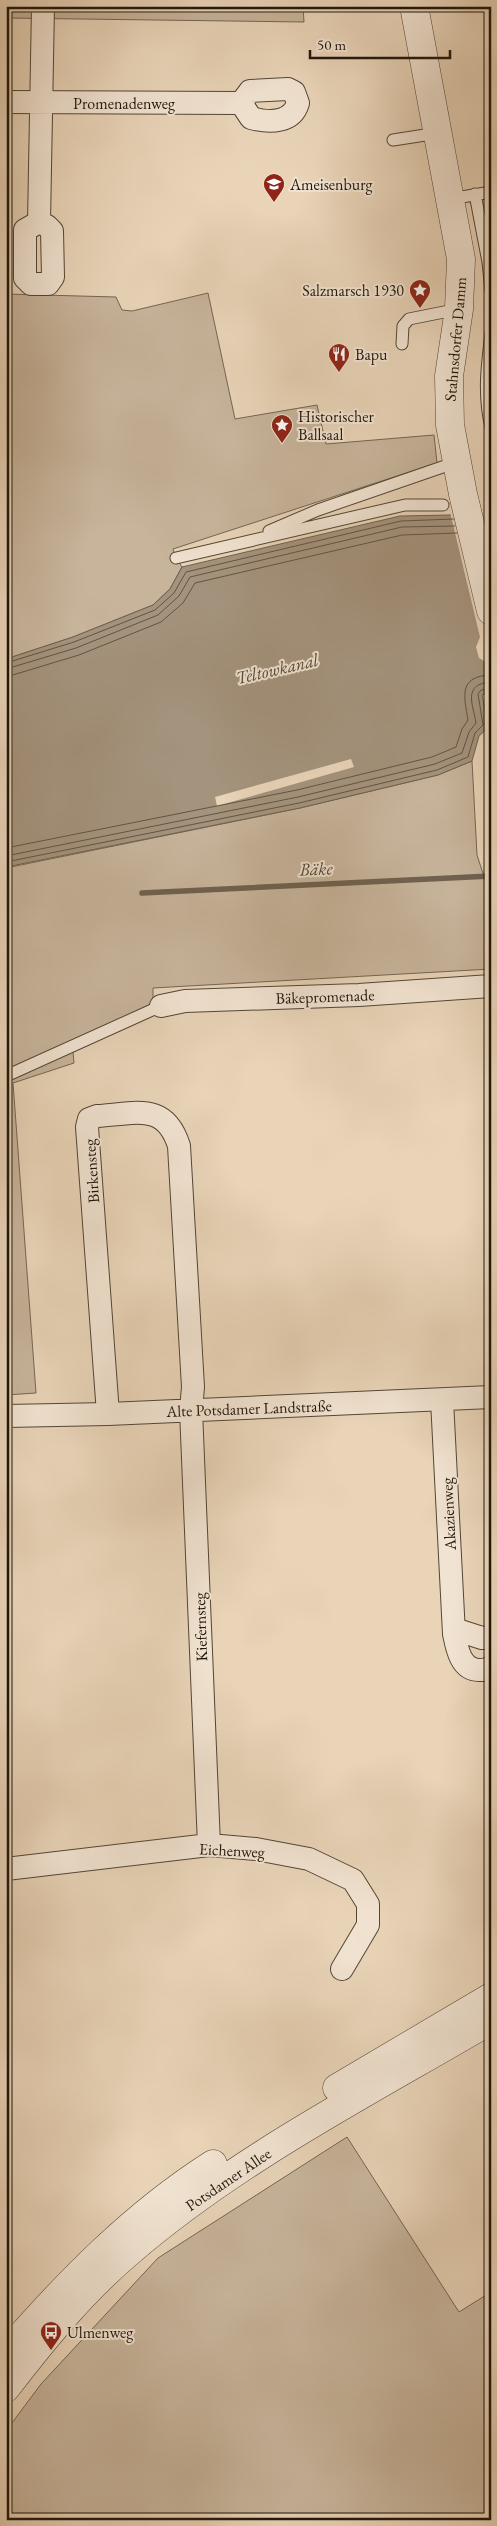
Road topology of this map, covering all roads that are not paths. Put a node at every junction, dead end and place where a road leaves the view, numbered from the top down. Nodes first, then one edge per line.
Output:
1 (43, 6) edge
2 (414, 6) edge
3 (6, 102) edge
4 (42, 102) junction
5 (241, 103) dead end
6 (438, 133) junction
7 (393, 140) dead end
8 (491, 192) edge
9 (462, 197) junction
10 (39, 222) dead end
11 (491, 291) edge
12 (459, 309) junction
13 (491, 334) edge
14 (402, 344) dead end
15 (491, 427) edge
16 (457, 462) junction
17 (453, 500) junction
18 (241, 543) junction
19 (176, 558) dead end
20 (491, 611) edge
21 (491, 986) edge
22 (160, 1006) joint
23 (6, 1076) edge
24 (491, 1397) edge
25 (442, 1400) junction
26 (191, 1410) junction
27 (108, 1414) junction
28 (6, 1416) edge
29 (454, 1629) junction
30 (491, 1637) edge
31 (491, 1667) edge
32 (209, 1845) junction
33 (6, 1869) edge
34 (342, 1969) dead end
35 (491, 1997) edge
36 (491, 2020) edge
37 (6, 2353) edge
38 (6, 2388) edge

1 - 4 street
2 - 6 street, Stahnsdorfer Damm
3 - 4 street, Promenadenweg
4 - 5 street, Promenadenweg
4 - 10 street
6 - 7 lane
6 - 9 street, Stahnsdorfer Damm
8 - 9 lane
9 - 11 lane
9 - 12 street, Stahnsdorfer Damm
12 - 14 lane
12 - 16 street, Stahnsdorfer Damm
13 - 15 lane
16 - 17 street, Stahnsdorfer Damm
16 - 18 lane
17 - 18 lane
17 - 20 street, Stahnsdorfer Damm
18 - 19 lane
21 - 22 street, Bäkepromenade
22 - 23 lane
24 - 25 street, Alte Potsdamer Landstraße
25 - 26 street, Alte Potsdamer Landstraße
25 - 29 street, Akazienweg
26 - 27 street, Alte Potsdamer Landstraße
26 - 27 street, Birkensteg
26 - 32 street, Kiefernsteg
27 - 28 street, Alte Potsdamer Landstraße
29 - 30 street
29 - 31 street, Akazienweg
32 - 33 street, Eichenweg
32 - 34 street, Eichenweg
35 - 37 street, Potsdamer Allee
36 - 38 street, Potsdamer Allee

